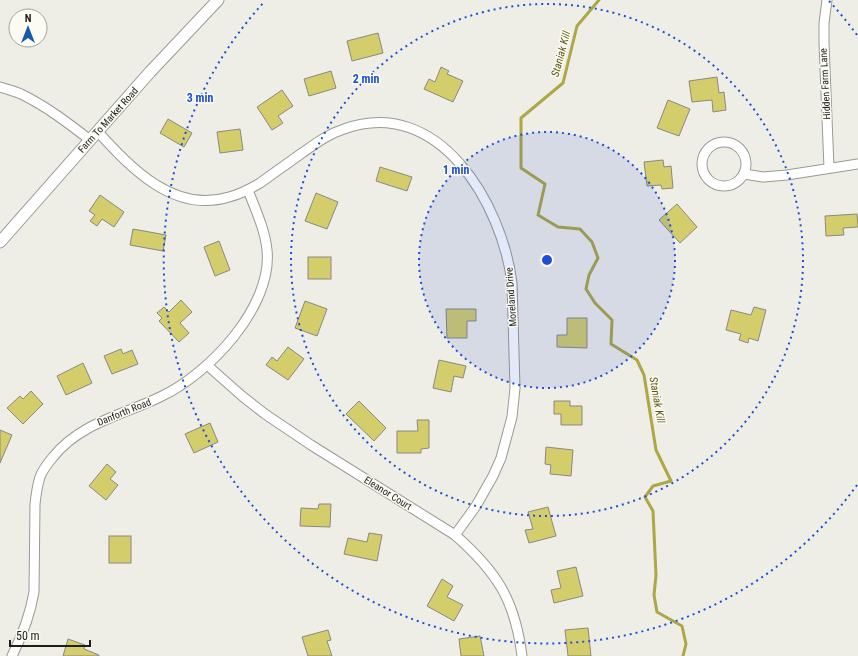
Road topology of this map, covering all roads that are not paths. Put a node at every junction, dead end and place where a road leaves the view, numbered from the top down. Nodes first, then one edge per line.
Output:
1 (218, 0) edge
2 (827, 0) edge
3 (0, 88) edge
4 (94, 136) junction
5 (858, 164) edge
6 (829, 168) junction
7 (744, 174) junction
8 (248, 190) junction
9 (0, 242) edge
10 (207, 365) junction
11 (455, 536) junction
12 (12, 656) edge
13 (522, 656) edge

1 - 4 street, Farm To Market Road
2 - 6 street, Hidden Farm Lane
3 - 4 street, Moreland Drive
4 - 8 street, Moreland Drive
4 - 9 street, Farm To Market Road
5 - 6 street
6 - 7 street
7 - 7 street
8 - 10 street, Danforth Road
8 - 11 street, Moreland Drive
10 - 11 street, Eleanor Court
10 - 12 street, Danforth Road
11 - 13 street, Eleanor Court

